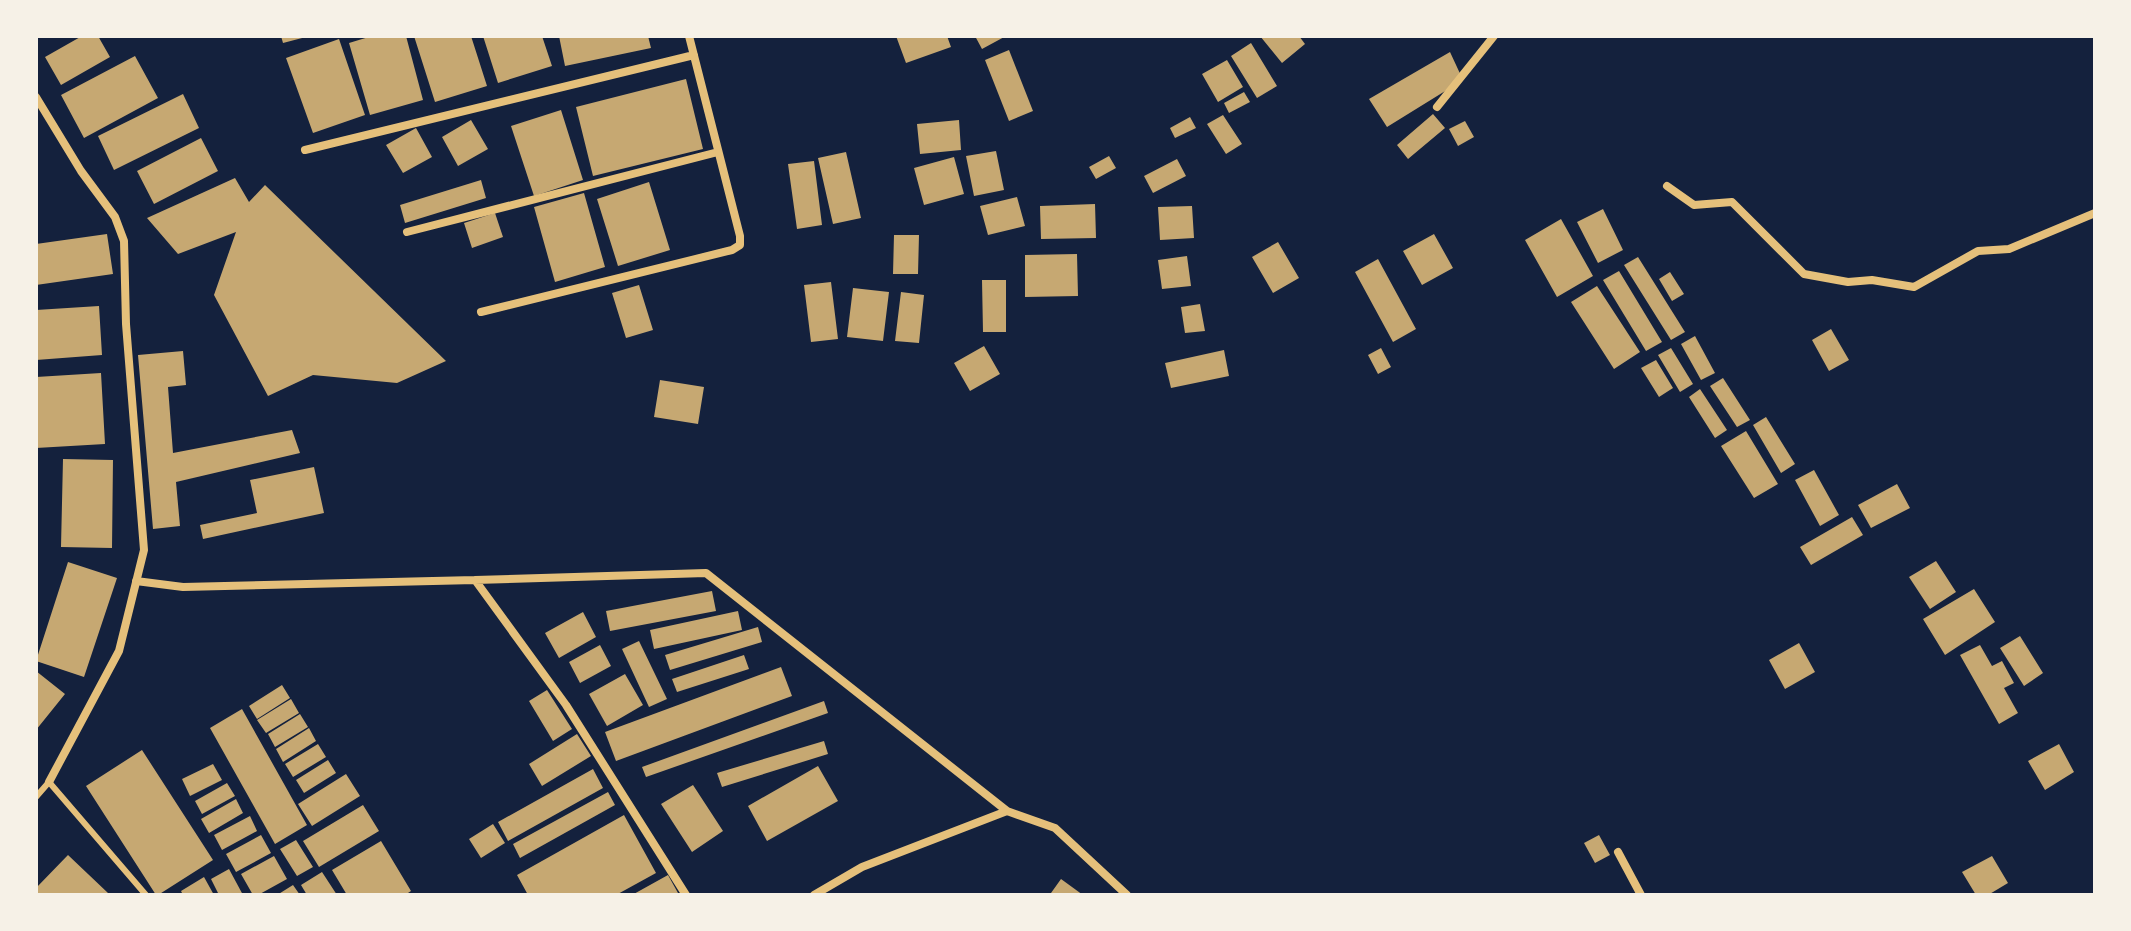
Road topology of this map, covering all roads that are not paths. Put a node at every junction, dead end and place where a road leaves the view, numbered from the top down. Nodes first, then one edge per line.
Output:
1 (689, 36) edge
2 (1494, 36) edge
3 (694, 55) junction
4 (36, 97) edge
5 (1437, 107) dead end
6 (305, 150) dead end
7 (718, 152) junction
8 (1667, 186) dead end
9 (2095, 213) edge
10 (407, 232) dead end
11 (481, 312) dead end
12 (475, 580) junction
13 (136, 581) junction
14 (49, 782) junction
15 (36, 797) edge
16 (1007, 811) junction
17 (1618, 852) dead end
18 (146, 895) edge
19 (686, 895) edge
20 (814, 895) edge
21 (1127, 895) edge
22 (1641, 895) edge

1 - 3 street
2 - 5 street
3 - 6 street
3 - 7 street
4 - 13 street
7 - 10 street
7 - 11 street
8 - 9 street
12 - 13 street
12 - 16 street
12 - 19 street
13 - 14 street
14 - 15 lane
14 - 18 lane
16 - 20 street
16 - 21 street
17 - 22 street

